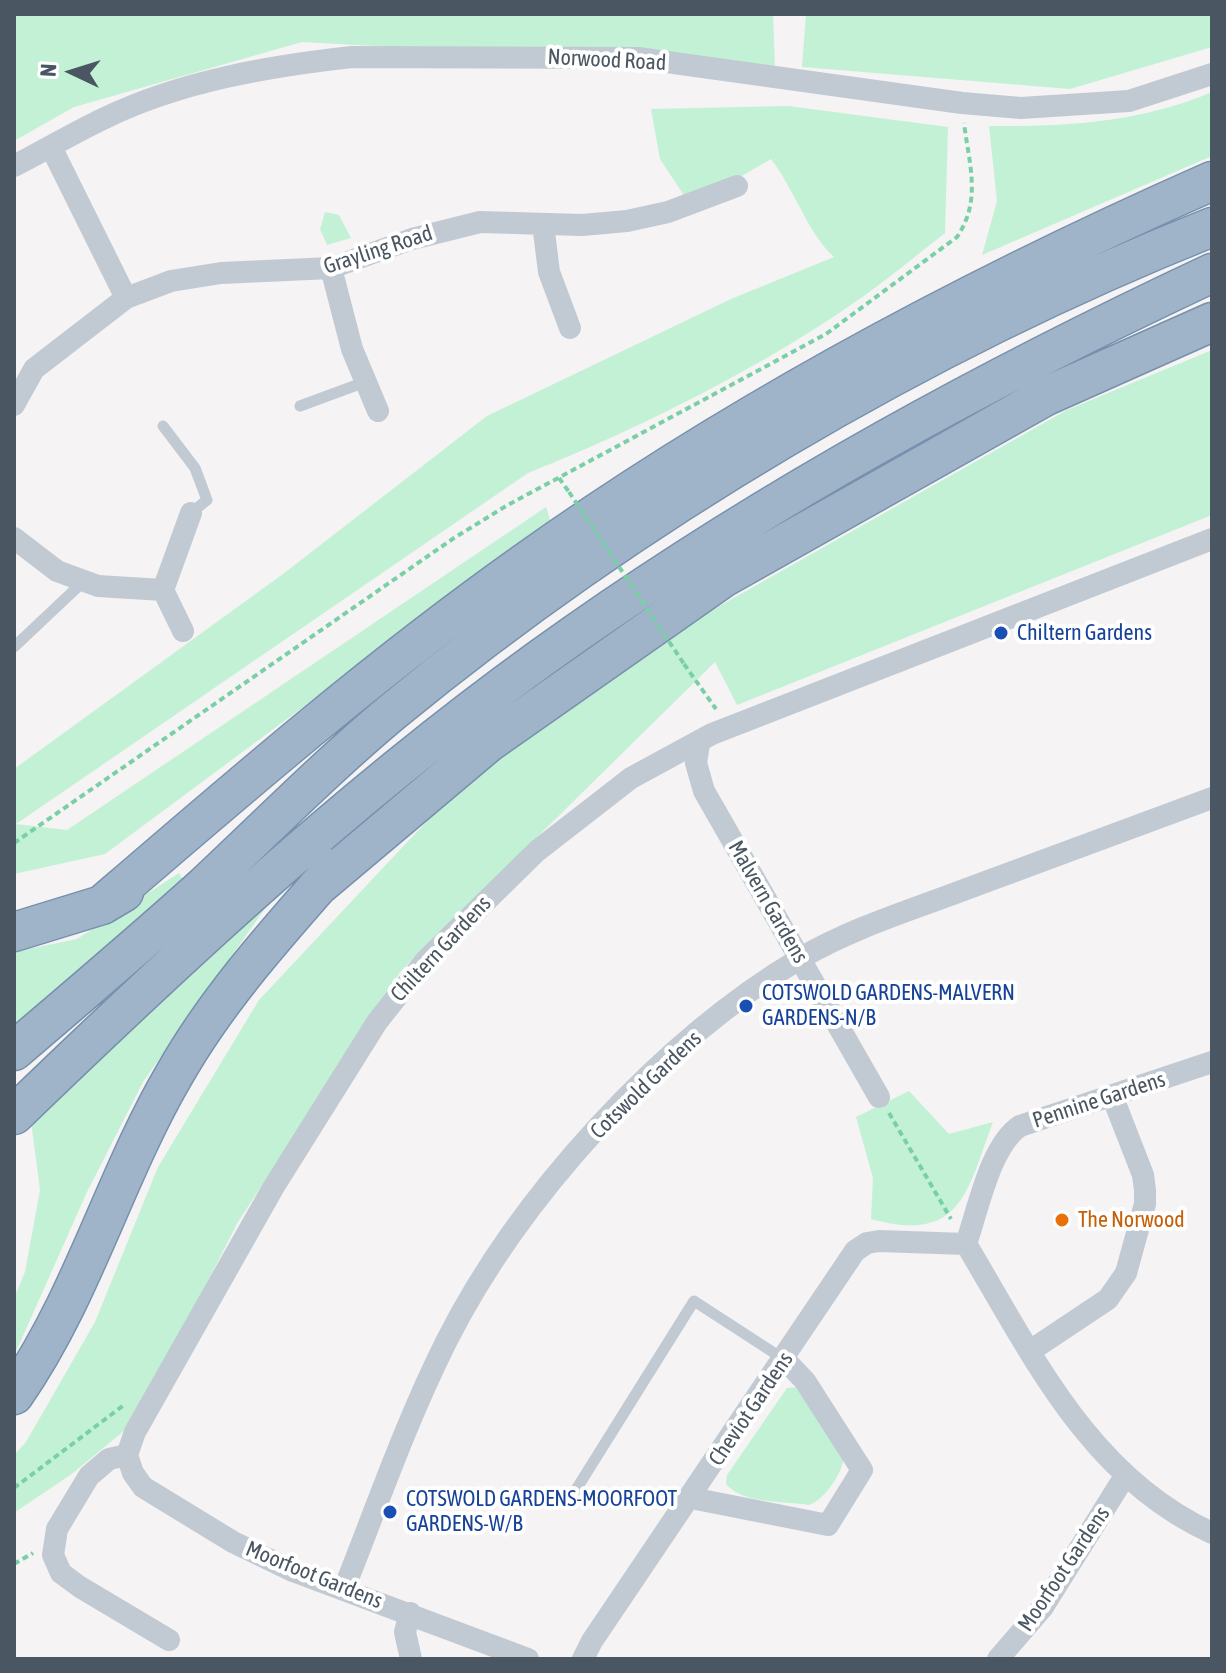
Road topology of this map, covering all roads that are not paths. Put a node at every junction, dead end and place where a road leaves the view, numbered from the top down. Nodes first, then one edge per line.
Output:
1 (1212, 74) edge
2 (51, 147) junction
3 (14, 166) edge
4 (1212, 181) edge
5 (737, 186) dead end
6 (1212, 194) edge
7 (543, 224) junction
8 (1212, 227) edge
9 (331, 268) junction
10 (1212, 273) edge
11 (1095, 274) junction
12 (126, 298) junction
13 (1212, 299) edge
14 (1212, 322) edge
15 (570, 328) dead end
16 (1028, 363) junction
17 (365, 382) junction
18 (14, 405) edge
19 (300, 406) dead end
20 (378, 411) dead end
21 (163, 426) dead end
22 (191, 513) joint
23 (14, 538) edge
24 (1212, 539) edge
25 (84, 581) junction
26 (163, 590) junction
27 (183, 631) dead end
28 (14, 647) edge
29 (389, 715) junction
30 (467, 716) junction
31 (699, 744) junction
32 (1212, 798) edge
33 (317, 887) junction
34 (102, 905) junction
35 (14, 932) edge
36 (800, 958) junction
37 (14, 1051) edge
38 (1212, 1062) edge
39 (879, 1097) road end
40 (1113, 1098) junction
41 (14, 1115) edge
42 (966, 1244) junction
43 (1030, 1351) junction
44 (785, 1360) junction
45 (14, 1395) edge
46 (127, 1455) junction
47 (1125, 1476) junction
48 (572, 1496) dead end
49 (691, 1498) junction
50 (1212, 1533) edge
51 (344, 1589) junction
52 (410, 1613) junction
53 (169, 1640) dead end
54 (482, 1651) edge
55 (411, 1659) edge
56 (528, 1659) edge
57 (583, 1659) edge
58 (998, 1659) edge

1 - 2 street, Norwood Road
2 - 3 street, Norwood Road
2 - 12 street
4 - 34 highway
5 - 7 street, Grayling Road
6 - 11 highway
7 - 9 street, Grayling Road
7 - 15 street
8 - 11 highway
9 - 12 street, Grayling Road
9 - 17 street
10 - 16 highway
11 - 29 highway
12 - 18 street, Grayling Road
13 - 16 highway
14 - 33 highway
16 - 30 highway
17 - 19 lane
17 - 20 street
21 - 22 lane
22 - 26 street
23 - 25 street
24 - 31 street, Chiltern Gardens
25 - 26 street
25 - 28 lane
26 - 27 street
29 - 34 highway
29 - 37 highway
30 - 33 highway
30 - 41 highway
31 - 36 street, Malvern Gardens
31 - 46 street, Chiltern Gardens
32 - 36 street, Cotswold Gardens
33 - 45 highway
34 - 35 highway
36 - 39 street, Malvern Gardens
36 - 51 street, Cotswold Gardens
38 - 40 street, Pennine Gardens
40 - 42 street, Pennine Gardens
40 - 43 street
42 - 43 street
42 - 44 street, Cheviot Gardens
43 - 47 street
44 - 48 lane
44 - 49 street, Cheviot Gardens
44 - 49 street
46 - 51 street, Moorfoot Gardens
46 - 53 street
47 - 50 street
47 - 58 street, Moorfoot Gardens
49 - 57 street, Cheviot Gardens
51 - 52 street, Moorfoot Gardens
52 - 54 street, Moorfoot Gardens
52 - 55 street
54 - 56 street, Moorfoot Gardens

